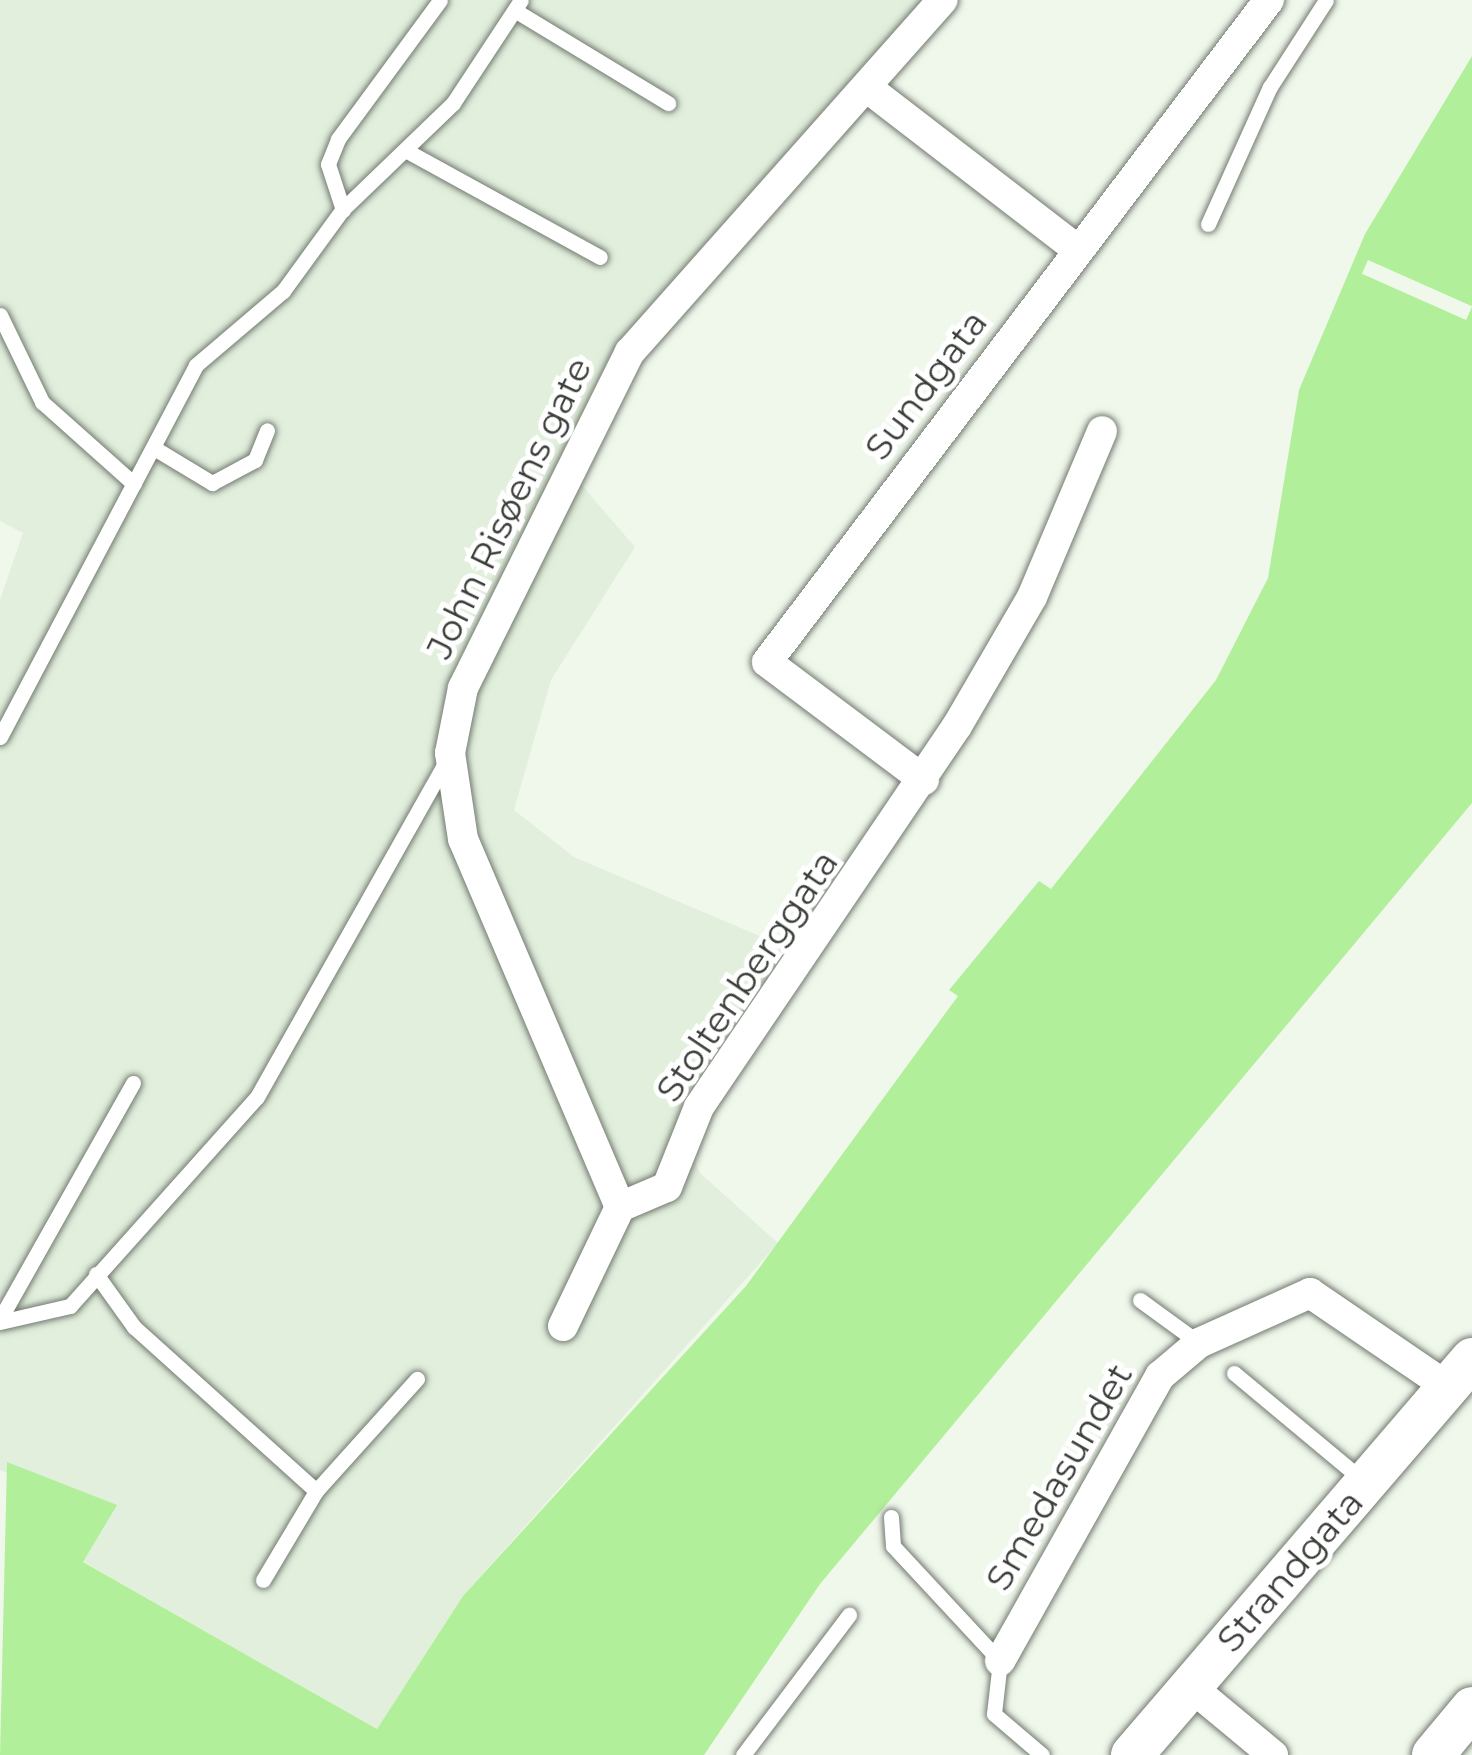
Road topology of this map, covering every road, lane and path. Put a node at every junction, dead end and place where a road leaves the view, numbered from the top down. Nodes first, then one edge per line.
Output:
1 (440, 0) edge
2 (943, 0) edge
3 (1269, 0) edge
4 (1326, 0) edge
5 (519, 6) edge
6 (868, 89) junction
7 (668, 104) dead end
8 (407, 151) junction
9 (343, 210) junction
10 (1208, 224) dead end
11 (1078, 249) junction
12 (601, 257) dead end
13 (0, 315) edge
14 (267, 430) dead end
15 (1102, 431) dead end
16 (154, 448) junction
17 (134, 484) junction
18 (0, 737) edge
19 (450, 753) junction
20 (924, 780) junction
21 (133, 1083) dead end
22 (620, 1207) junction
23 (96, 1274) junction
24 (1140, 1300) dead end
25 (0, 1320) edge
26 (563, 1326) dead end
27 (1199, 1342) junction
28 (1234, 1373) dead end
29 (1460, 1373) edge
30 (417, 1379) dead end
31 (1366, 1483) junction
32 (316, 1491) junction
33 (890, 1517) dead end
34 (263, 1580) dead end
35 (849, 1615) dead end
36 (1000, 1661) junction
37 (1190, 1686) junction
38 (1472, 1708) edge
39 (743, 1755) edge
40 (1042, 1755) edge
41 (1132, 1755) edge
42 (1273, 1755) edge
43 (1433, 1755) edge

1 - 9 lane
2 - 6 street, John Risøens gate
3 - 11 street, Sundgata
4 - 10 lane
5 - 7 lane
5 - 8 lane
6 - 11 street
6 - 19 street, John Risøens gate
8 - 9 lane
8 - 12 lane
9 - 16 lane
11 - 20 street, Sundgata
13 - 17 lane
14 - 16 lane
15 - 20 street, Stoltenberggata
16 - 17 lane
17 - 18 lane
19 - 22 street, John Risøens gate
19 - 23 lane
20 - 22 street, Stoltenberggata
21 - 25 lane
22 - 26 street
23 - 25 lane
23 - 32 lane
24 - 27 lane
27 - 29 street, Strandgata
27 - 36 street, Smedasundet
28 - 31 lane
29 - 31 street, Strandgata
30 - 32 lane
31 - 37 street, Strandgata
32 - 34 lane
33 - 36 lane
35 - 39 lane
36 - 40 lane
37 - 41 street, Strandgata
37 - 42 street
38 - 43 street

